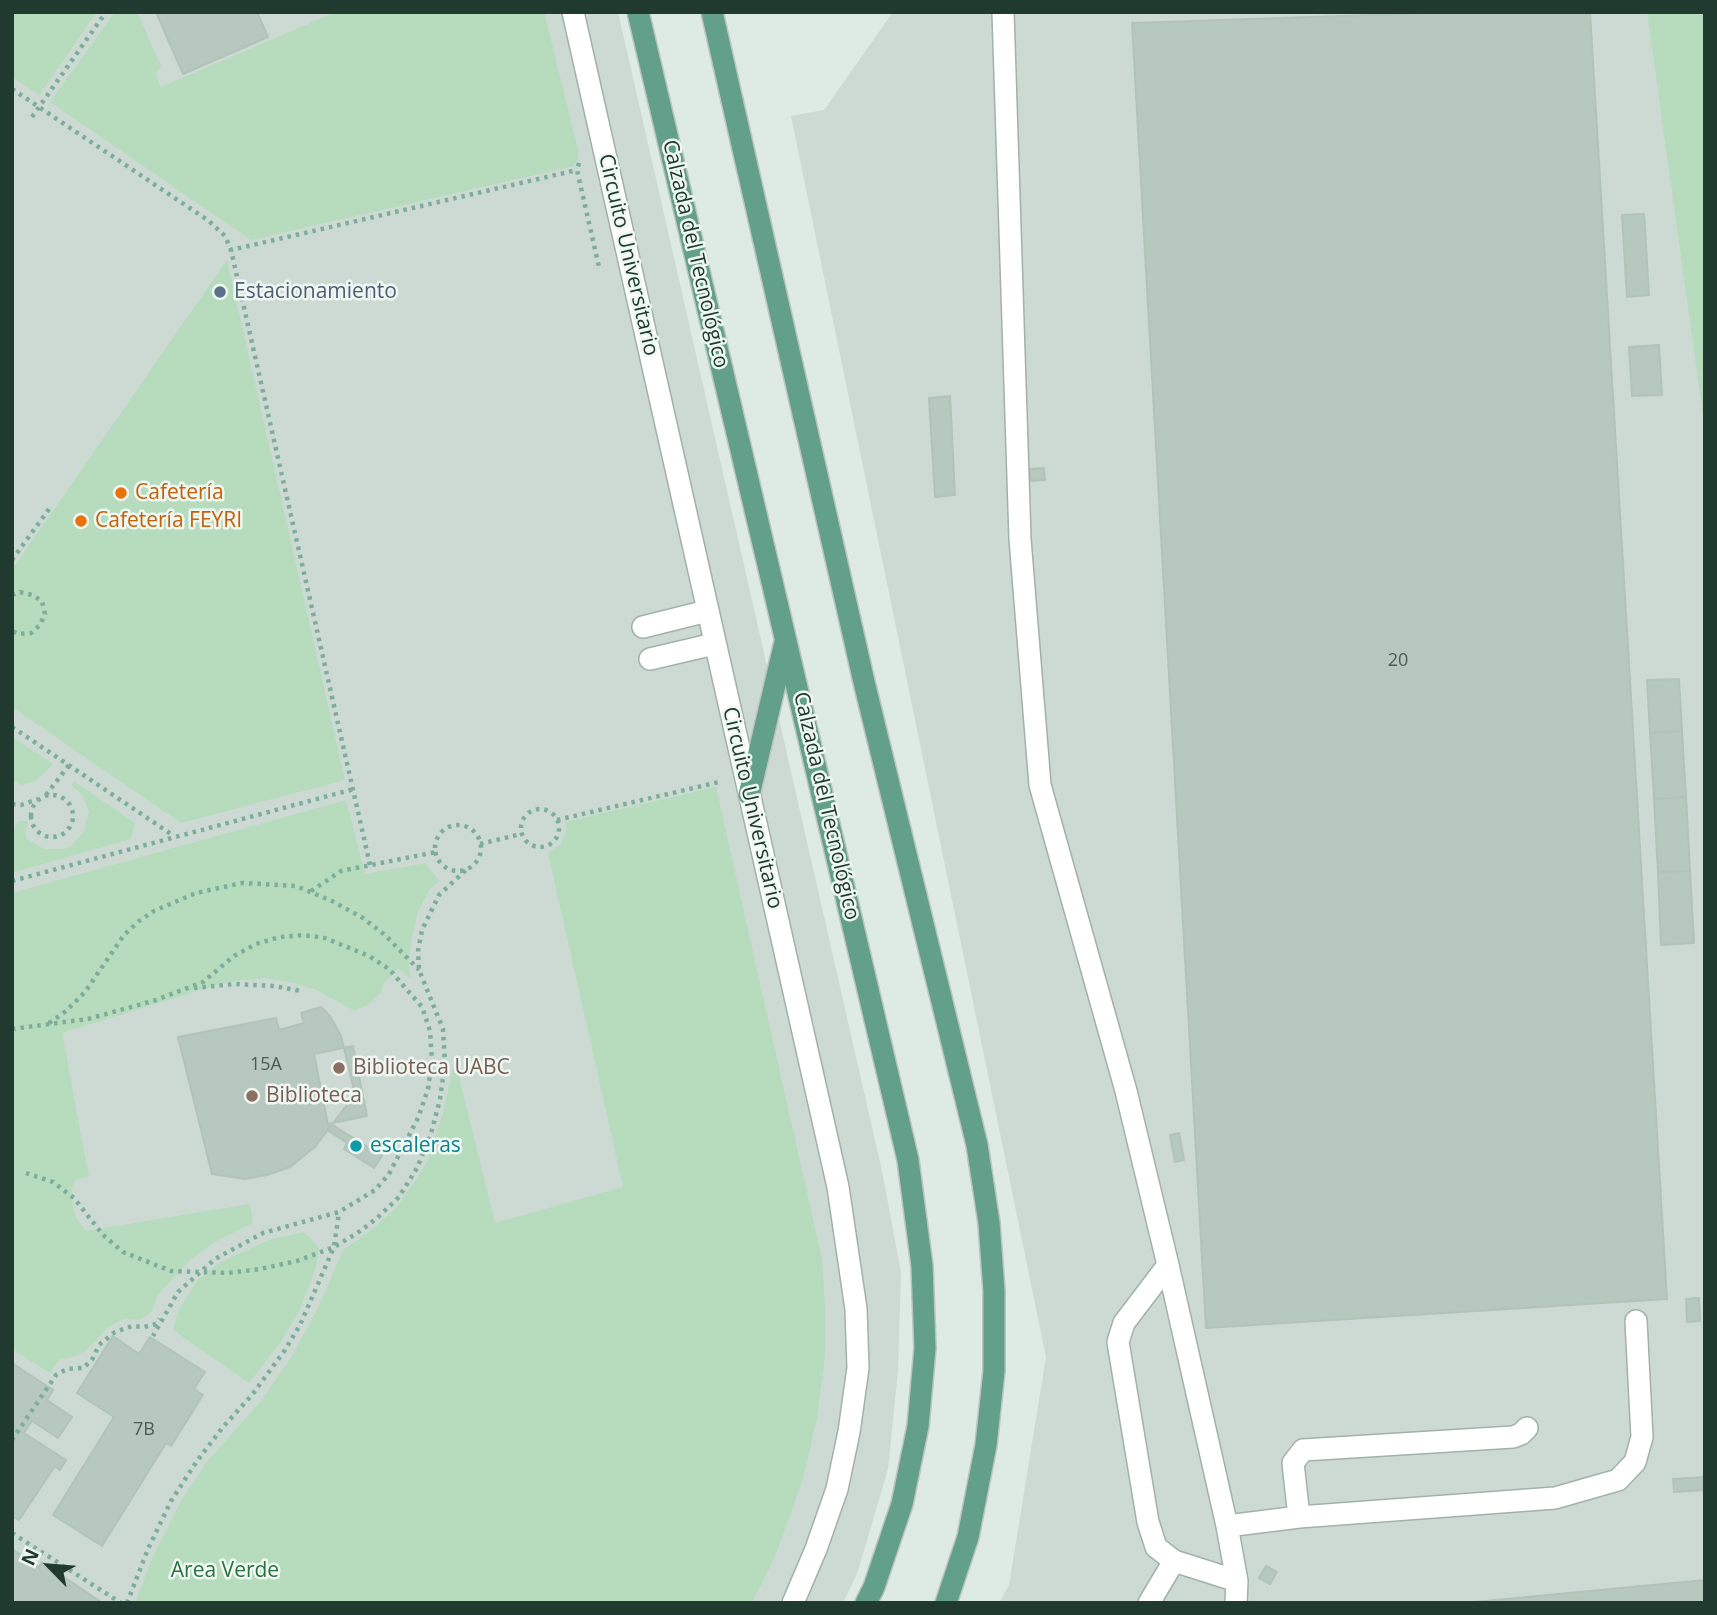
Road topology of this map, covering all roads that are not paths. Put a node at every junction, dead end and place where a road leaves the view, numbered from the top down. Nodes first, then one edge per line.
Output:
1 (573, 12) edge
2 (638, 12) edge
3 (712, 12) edge
4 (1003, 12) edge
5 (707, 611) junction
6 (643, 627) dead end
7 (786, 637) junction
8 (714, 644) junction
9 (650, 659) dead end
10 (749, 796) junction
11 (1168, 1265) junction
12 (1636, 1321) dead end
13 (1527, 1428) dead end
14 (1298, 1517) junction
15 (1227, 1526) junction
16 (1174, 1561) junction
17 (1237, 1581) junction
18 (793, 1603) edge
19 (866, 1603) edge
20 (946, 1603) edge
21 (1149, 1603) edge
22 (1237, 1603) edge

1 - 5 street, Circuito Universitario
2 - 7 main road, Calzada del Tecnológico
3 - 20 main road
4 - 11 street
5 - 6 street
5 - 8 street, Circuito Universitario
7 - 10 main road
7 - 19 main road, Calzada del Tecnológico
8 - 9 street
8 - 10 street, Circuito Universitario
10 - 18 street, Circuito Universitario
11 - 15 street
11 - 16 street
12 - 14 street
13 - 14 street
14 - 15 street
15 - 17 street
16 - 17 street
16 - 21 street
17 - 22 street

